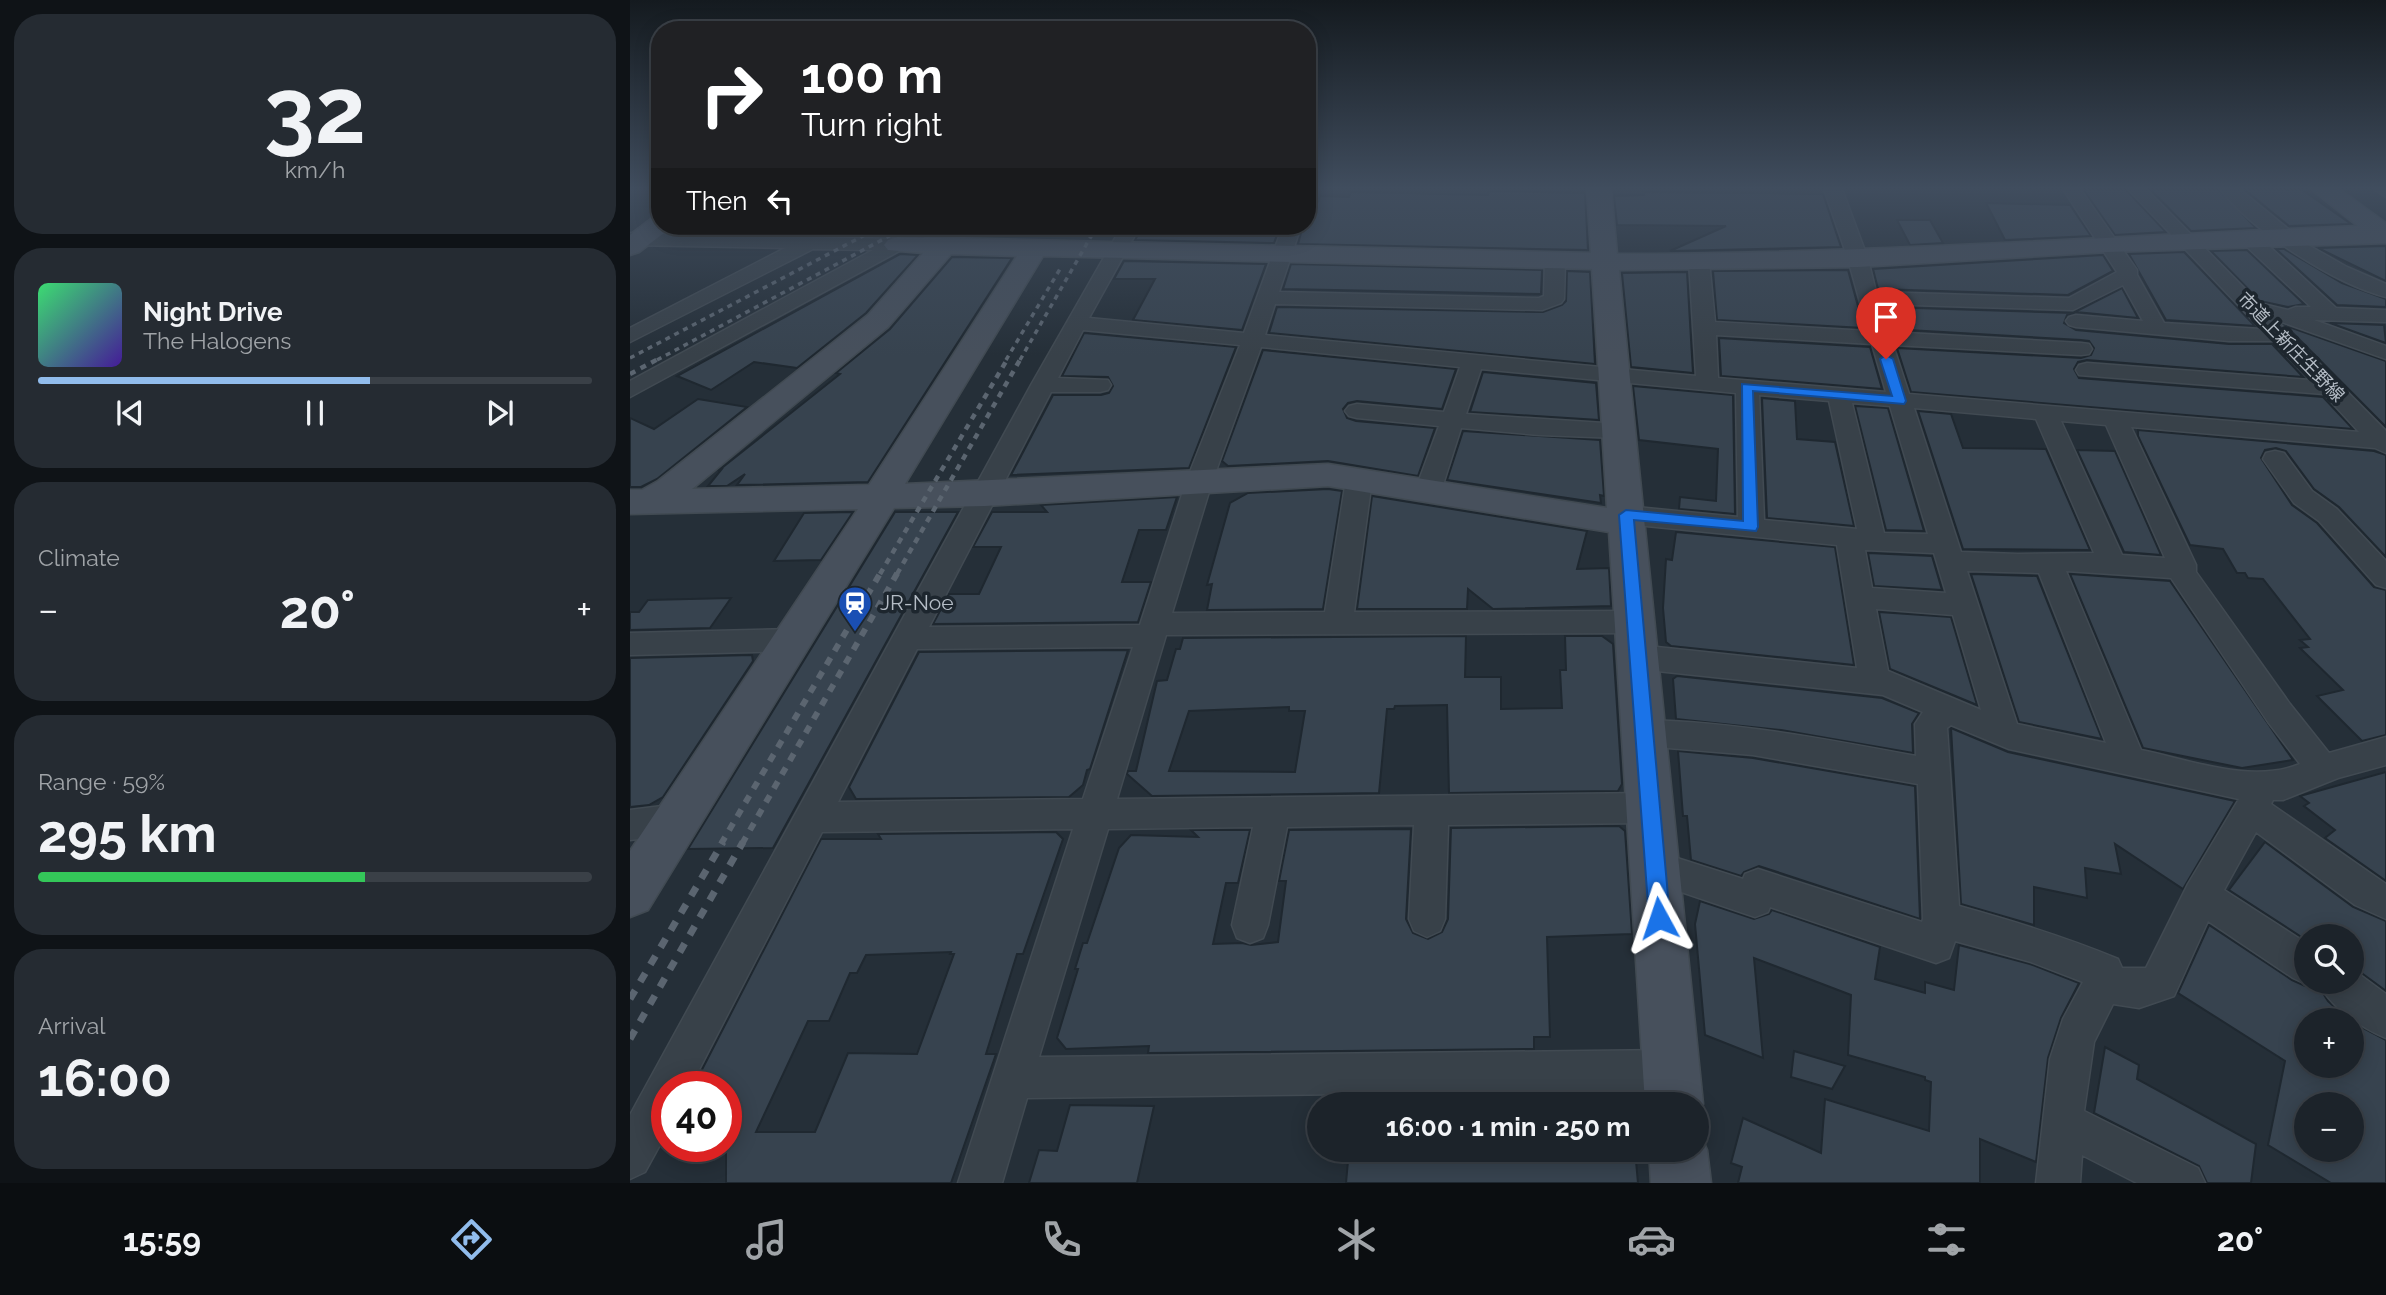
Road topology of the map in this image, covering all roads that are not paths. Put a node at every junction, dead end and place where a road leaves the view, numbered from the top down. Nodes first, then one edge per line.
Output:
1 (808, 244) edge
2 (875, 244) edge
3 (901, 244) edge
4 (932, 244) edge
5 (1004, 244) edge
6 (1120, 244) edge
7 (1216, 244) edge
8 (1287, 244) edge
9 (1341, 244) edge
10 (1604, 244) edge
11 (1853, 244) edge
12 (2105, 244) edge
13 (2108, 244) edge
14 (2190, 244) edge
15 (2256, 244) edge
16 (2294, 244) edge
17 (897, 245) junction
18 (1035, 248) junction
19 (1117, 250) junction
20 (1858, 259) junction
21 (1555, 261) junction
22 (1699, 261) junction
23 (1605, 262) junction
24 (2127, 275) junction
25 (2386, 291) edge
26 (1268, 298) junction
27 (1868, 299) junction
28 (2252, 308) junction
29 (2075, 312) junction
30 (2276, 313) junction
31 (2330, 314) junction
32 (2386, 316) edge
33 (1076, 323) junction
34 (1705, 328) junction
35 (2157, 328) junction
36 (2279, 335) junction
37 (630, 336) edge
38 (1880, 337) junction
39 (1254, 339) junction
40 (2386, 353) edge
41 (2084, 359) junction
42 (1472, 360) junction
43 (1615, 374) junction
44 (1707, 383) junction
45 (1042, 385) junction
46 (1100, 385) dead end
47 (1747, 386) junction
48 (2330, 388) junction
49 (630, 390) edge
50 (1839, 395) junction
51 (1900, 401) junction
52 (1357, 411) dead end
53 (2045, 412) junction
54 (2111, 418) junction
55 (1454, 420) junction
56 (1619, 431) junction
57 (2384, 443) edge
58 (2276, 459) dead end
59 (1359, 480) junction
60 (1199, 482) junction
61 (1428, 491) junction
62 (985, 494) junction
63 (880, 496) junction
64 (636, 505) edge
65 (1627, 519) junction
66 (1751, 527) junction
67 (1861, 539) junction
68 (1947, 552) junction
69 (2048, 562) junction
70 (2112, 564) junction
71 (2182, 569) junction
72 (2386, 578) edge
73 (1861, 598) junction
74 (1963, 605) junction
75 (1338, 623) junction
76 (1153, 630) junction
77 (908, 638) junction
78 (1636, 639) junction
79 (792, 640) junction
80 (630, 644) edge
81 (1875, 682) junction
82 (1947, 709) junction
83 (1644, 733) junction
84 (2004, 734) junction
85 (2386, 751) edge
86 (2130, 762) junction
87 (2323, 770) junction
88 (1935, 773) junction
89 (2257, 797) junction
90 (1650, 808) junction
91 (1432, 810) junction
92 (1273, 812) junction
93 (1095, 814) junction
94 (812, 817) junction
95 (678, 819) junction
96 (630, 825) edge
97 (1655, 867) junction
98 (630, 894) edge
99 (2201, 896) junction
100 (2386, 902) edge
101 (1427, 919) dead end
102 (1941, 919) junction
103 (1251, 925) dead end
104 (2294, 957) edge
105 (2104, 982) junction
106 (2354, 994) edge
107 (2386, 1018) edge
108 (676, 1071) edge
109 (1013, 1078) junction
110 (1673, 1087) edge
111 (651, 1118) edge
112 (2062, 1122) junction
113 (630, 1157) edge
114 (1679, 1162) edge
115 (980, 1183) edge
116 (1681, 1183) edge
117 (2058, 1183) edge
118 (2183, 1183) edge

1 - 37 street
2 - 17 street
3 - 17 street
4 - 64 street
5 - 18 street
6 - 19 street
7 - 19 street
8 - 26 street
9 - 21 street
10 - 23 street
11 - 20 street
12 - 20 street
13 - 24 street
14 - 28 street, 市道上新庄生野線
15 - 31 street
16 - 25 street
17 - 49 street
18 - 19 street
18 - 63 street
19 - 33 street
20 - 22 street
20 - 27 street
21 - 23 street
21 - 26 street
22 - 23 street
22 - 34 street
23 - 43 street
24 - 29 street
24 - 35 street
26 - 39 street
27 - 29 street
27 - 38 street
28 - 30 street
28 - 36 street, 市道上新庄生野線
29 - 35 street
29 - 41 street
30 - 31 street
30 - 40 street
31 - 32 street
33 - 39 street
33 - 45 street
34 - 38 street
34 - 44 street
35 - 36 street
36 - 48 street, 市道上新庄生野線
38 - 41 street
38 - 51 street
39 - 42 street
39 - 60 street
41 - 48 street
41 - 54 street
42 - 43 street
42 - 55 street
43 - 44 street
43 - 56 street
44 - 47 street
45 - 46 street
45 - 62 street
47 - 50 street
47 - 66 street
48 - 57 street, 市道上新庄生野線
50 - 51 street
50 - 67 street
51 - 53 street
51 - 68 street
52 - 55 street
53 - 54 street
53 - 70 street
54 - 57 street
54 - 71 street
55 - 56 street
55 - 61 street
56 - 65 street
58 - 72 street
59 - 60 street
59 - 61 street
59 - 75 street
60 - 62 street
60 - 76 street
61 - 65 street
62 - 63 street
62 - 77 street
63 - 64 street
63 - 79 street
65 - 66 street
65 - 78 street
66 - 67 street
67 - 68 street
67 - 73 street
68 - 69 street
68 - 74 street
69 - 70 street
69 - 86 street
70 - 71 street
71 - 87 street
73 - 74 street
73 - 81 street
74 - 84 street
75 - 76 street
75 - 78 street
76 - 77 street
76 - 93 street
77 - 94 street
78 - 81 street
78 - 83 street
79 - 80 street
79 - 95 street
81 - 82 street
82 - 84 street
82 - 88 street
83 - 88 street
83 - 90 street
84 - 86 street
85 - 87 street
86 - 89 street
87 - 89 street
88 - 102 street
89 - 99 street
89 - 100 street
90 - 91 street
90 - 97 street
91 - 92 street
91 - 101 street
92 - 93 street
92 - 103 street
93 - 94 street
93 - 109 street
94 - 108 street
95 - 96 street
95 - 98 street
97 - 102 street
97 - 110 street
99 - 104 street
99 - 105 street
102 - 105 street
105 - 112 street
106 - 107 street
109 - 110 street
109 - 115 street
111 - 113 street
112 - 117 street
112 - 118 street
114 - 116 street

